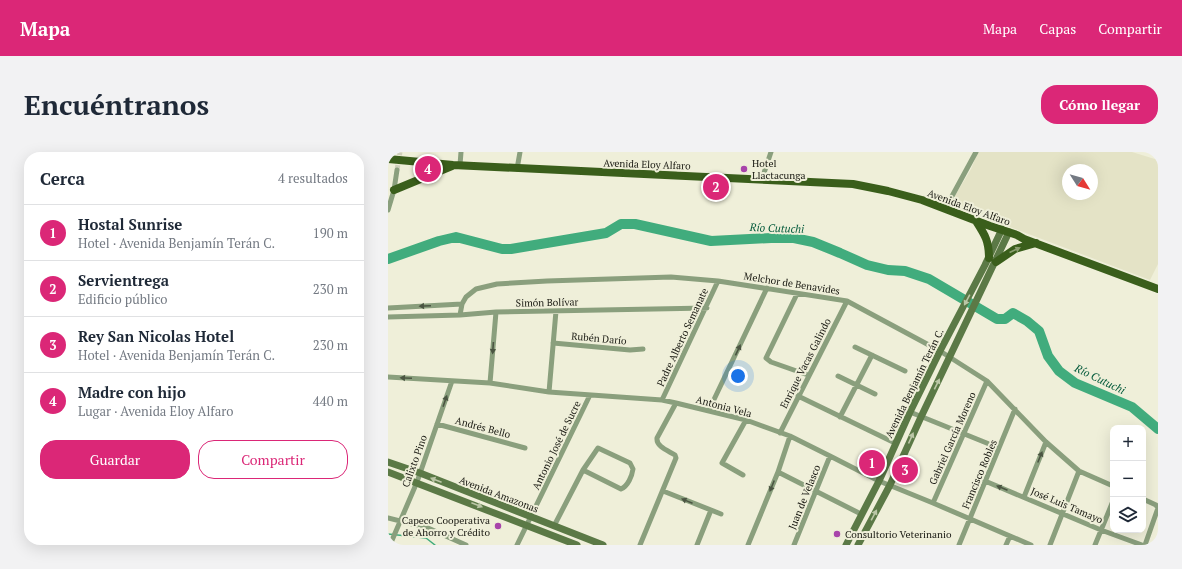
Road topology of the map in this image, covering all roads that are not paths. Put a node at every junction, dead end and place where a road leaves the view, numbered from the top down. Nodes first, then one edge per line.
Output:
1 (461, 152) edge
2 (520, 152) edge
3 (771, 152) edge
4 (976, 152) edge
5 (388, 159) edge
6 (456, 165) junction
7 (517, 169) junction
8 (397, 170) tunnel mouth
9 (762, 179) junction
10 (394, 190) junction
11 (945, 209) junction
12 (388, 210) edge
13 (975, 220) junction
14 (1010, 232) junction
15 (1036, 243) junction
16 (990, 262) junction
17 (718, 281) junction
18 (1158, 283) edge
19 (768, 288) junction
20 (1158, 289) edge
21 (797, 294) junction
22 (847, 301) junction
23 (462, 304) junction
24 (388, 308) edge
25 (706, 308) junction
26 (556, 311) junction
27 (496, 312) junction
28 (460, 315) junction
29 (388, 317) edge
30 (553, 343) junction
31 (856, 347) dead end
32 (643, 349) dead end
33 (941, 349) junction
34 (951, 354) junction
35 (872, 355) junction
36 (905, 371) dead end
37 (808, 376) junction
38 (838, 376) dead end
39 (388, 377) edge
40 (452, 381) junction
41 (987, 381) junction
42 (490, 383) junction
43 (857, 385) junction
44 (550, 392) junction
45 (875, 394) dead end
46 (590, 395) junction
47 (798, 396) junction
48 (662, 400) junction
49 (676, 402) junction
50 (709, 410) junction
51 (1016, 410) junction
52 (910, 412) junction
53 (840, 417) junction
54 (921, 417) junction
55 (746, 420) junction
56 (437, 424) junction
57 (780, 433) junction
58 (963, 434) junction
59 (790, 436) junction
60 (1046, 442) junction
61 (895, 443) junction
62 (525, 448) dead end
63 (999, 448) junction
64 (830, 456) junction
65 (388, 462) edge
66 (583, 470) junction
67 (1079, 471) junction
68 (388, 472) edge
69 (778, 472) junction
70 (420, 473) junction
71 (743, 475) dead end
72 (879, 481) junction
73 (985, 481) junction
74 (417, 482) junction
75 (890, 485) junction
76 (1110, 485) edge
77 (816, 490) junction
78 (663, 491) junction
79 (1024, 497) junction
80 (1146, 500) edge
81 (933, 503) junction
82 (1110, 508) edge
83 (712, 510) junction
84 (1062, 513) junction
85 (721, 514) dead end
86 (861, 514) junction
87 (531, 517) junction
88 (388, 518) edge
89 (970, 519) junction
90 (400, 521) junction
91 (527, 525) junction
92 (554, 526) junction
93 (1101, 530) junction
94 (1010, 536) junction
95 (574, 544) edge
96 (390, 545) edge
97 (466, 545) edge
98 (517, 545) edge
99 (603, 545) edge
100 (640, 545) edge
101 (697, 545) edge
102 (748, 545) edge
103 (794, 545) edge
104 (846, 545) edge
105 (858, 545) edge
106 (959, 545) edge
107 (1006, 545) edge
108 (1031, 545) edge
109 (1050, 545) edge
110 (1095, 545) edge
111 (1142, 545) edge
112 (1145, 545) edge

1 - 6 street
2 - 7 street
3 - 9 street
4 - 11 street
5 - 6 main road, Avenida Eloy Alfaro
6 - 7 main road, Avenida Eloy Alfaro
6 - 10 main road
7 - 9 main road, Avenida Eloy Alfaro
8 - 10 street
9 - 11 main road, Avenida Eloy Alfaro
10 - 12 street
11 - 13 main road, Avenida Eloy Alfaro
13 - 14 main road, Avenida Eloy Alfaro
13 - 16 main road
14 - 15 main road, Avenida Eloy Alfaro
14 - 16 main road, Avenida Benjamín Terán C.
14 - 18 main road, Avenida Eloy Alfaro
16 -> 15 main road
15 - 20 main road, Avenida Eloy Alfaro
16 -> 33 main road, Avenida Benjamín Terán C.
16 - 34 main road, Avenida Benjamín Terán C.
17 - 19 street, Melchor de Benavides
17 - 23 street, Melchor de Benavides
17 - 25 street, Padre Alberto Semanate
19 - 21 street, Melchor de Benavides
50 -> 19 street
21 - 22 street, Melchor de Benavides
21 - 37 street
22 - 33 street, Melchor de Benavides
22 - 37 street, Enrique Vacas Galindo
23 -> 24 street
23 - 28 street
25 - 26 street, Simón Bolívar
25 - 48 street, Padre Alberto Semanate
26 - 27 street, Simón Bolívar
26 - 30 street
27 - 28 street, Simón Bolívar
27 -> 42 street
28 - 29 street, Simón Bolívar
30 - 32 street, Rubén Darío
30 - 44 street
31 - 35 street
33 - 34 street, Melchor de Benavides
33 - 52 main road, Avenida Benjamín Terán C.
34 - 41 street, Melchor de Benavides
54 -> 34 main road, Avenida Benjamín Terán C.
35 - 36 street
35 - 43 street
37 - 47 street, Enrique Vacas Galindo
38 - 43 street
40 -> 39 street, Antonia Vela
40 - 42 street, Antonia Vela
56 -> 40 street, Calixto Pino
41 - 51 street, Melchor de Benavides
41 - 58 street, Gabriel García Moreno
42 - 44 street, Antonia Vela
43 - 45 street
43 - 53 street
44 - 46 street, Antonia Vela
46 - 48 street, Antonia Vela
46 - 87 street, Antonio José de Sucre
47 - 53 street
47 - 57 street, Enrique Vacas Galindo
48 - 49 street, Antonia Vela
49 - 50 street, Antonia Vela
49 - 78 street
50 - 55 street, Antonia Vela
51 - 60 street, Melchor de Benavides
51 - 63 street, Francisco Robles
52 - 54 street
52 - 61 main road, Avenida Benjamín Terán C.
53 - 61 street
54 - 58 street
75 -> 54 main road, Avenida Benjamín Terán C.
55 - 57 street, Antonia Vela
55 - 71 street
56 - 62 street, Andrés Bello
56 - 70 street, Calixto Pino
57 - 59 street, Antonia Vela
58 - 63 street
58 - 81 street, Gabriel García Moreno
59 - 64 street, Antonia Vela
59 - 69 street
60 - 67 street, Melchor de Benavides
79 -> 60 street
61 - 72 main road, Avenida Benjamín Terán C.
63 - 73 street, Francisco Robles
64 - 72 street, Antonia Vela
64 - 77 street, Juan de Velasco
65 - 70 main road, Avenida Amazonas
66 - 66 street
66 - 92 street
67 - 76 street, Melchor de Benavides
67 - 84 street
68 - 74 main road, Avenida Amazonas
69 - 77 street
69 -> 102 street
70 - 74 street, Calixto Pino
87 -> 70 main road, Avenida Amazonas
72 - 75 street, Antonia Vela
72 - 86 main road, Avenida Benjamín Terán C.
79 -> 73 street, José Luis Tamayo
73 - 89 street, Francisco Robles
74 - 90 street, Calixto Pino
74 -> 91 main road, Avenida Amazonas
75 - 81 street, Antonia Vela
105 -> 75 main road, Avenida Benjamín Terán C.
77 - 86 street
77 - 103 street, Juan de Velasco
83 -> 78 street
78 - 100 street
79 - 84 street, José Luis Tamayo
80 - 112 street
81 - 89 street, Antonia Vela
82 - 93 street
83 - 85 street
83 - 101 street
84 - 93 street, José Luis Tamayo
84 - 109 street
86 - 104 main road, Avenida Benjamín Terán C.
87 - 91 street, Antonio José de Sucre
87 - 92 main road, Avenida Amazonas
88 - 90 street
89 - 94 street, Antonia Vela
89 - 106 street, Francisco Robles
90 - 96 street, Calixto Pino
90 - 97 street
91 - 95 main road, Avenida Amazonas
91 - 98 street, Antonio José de Sucre
92 - 99 main road, Avenida Amazonas
93 - 110 street
93 - 111 street, José Luis Tamayo
94 - 107 street
94 - 108 street, Antonia Vela

